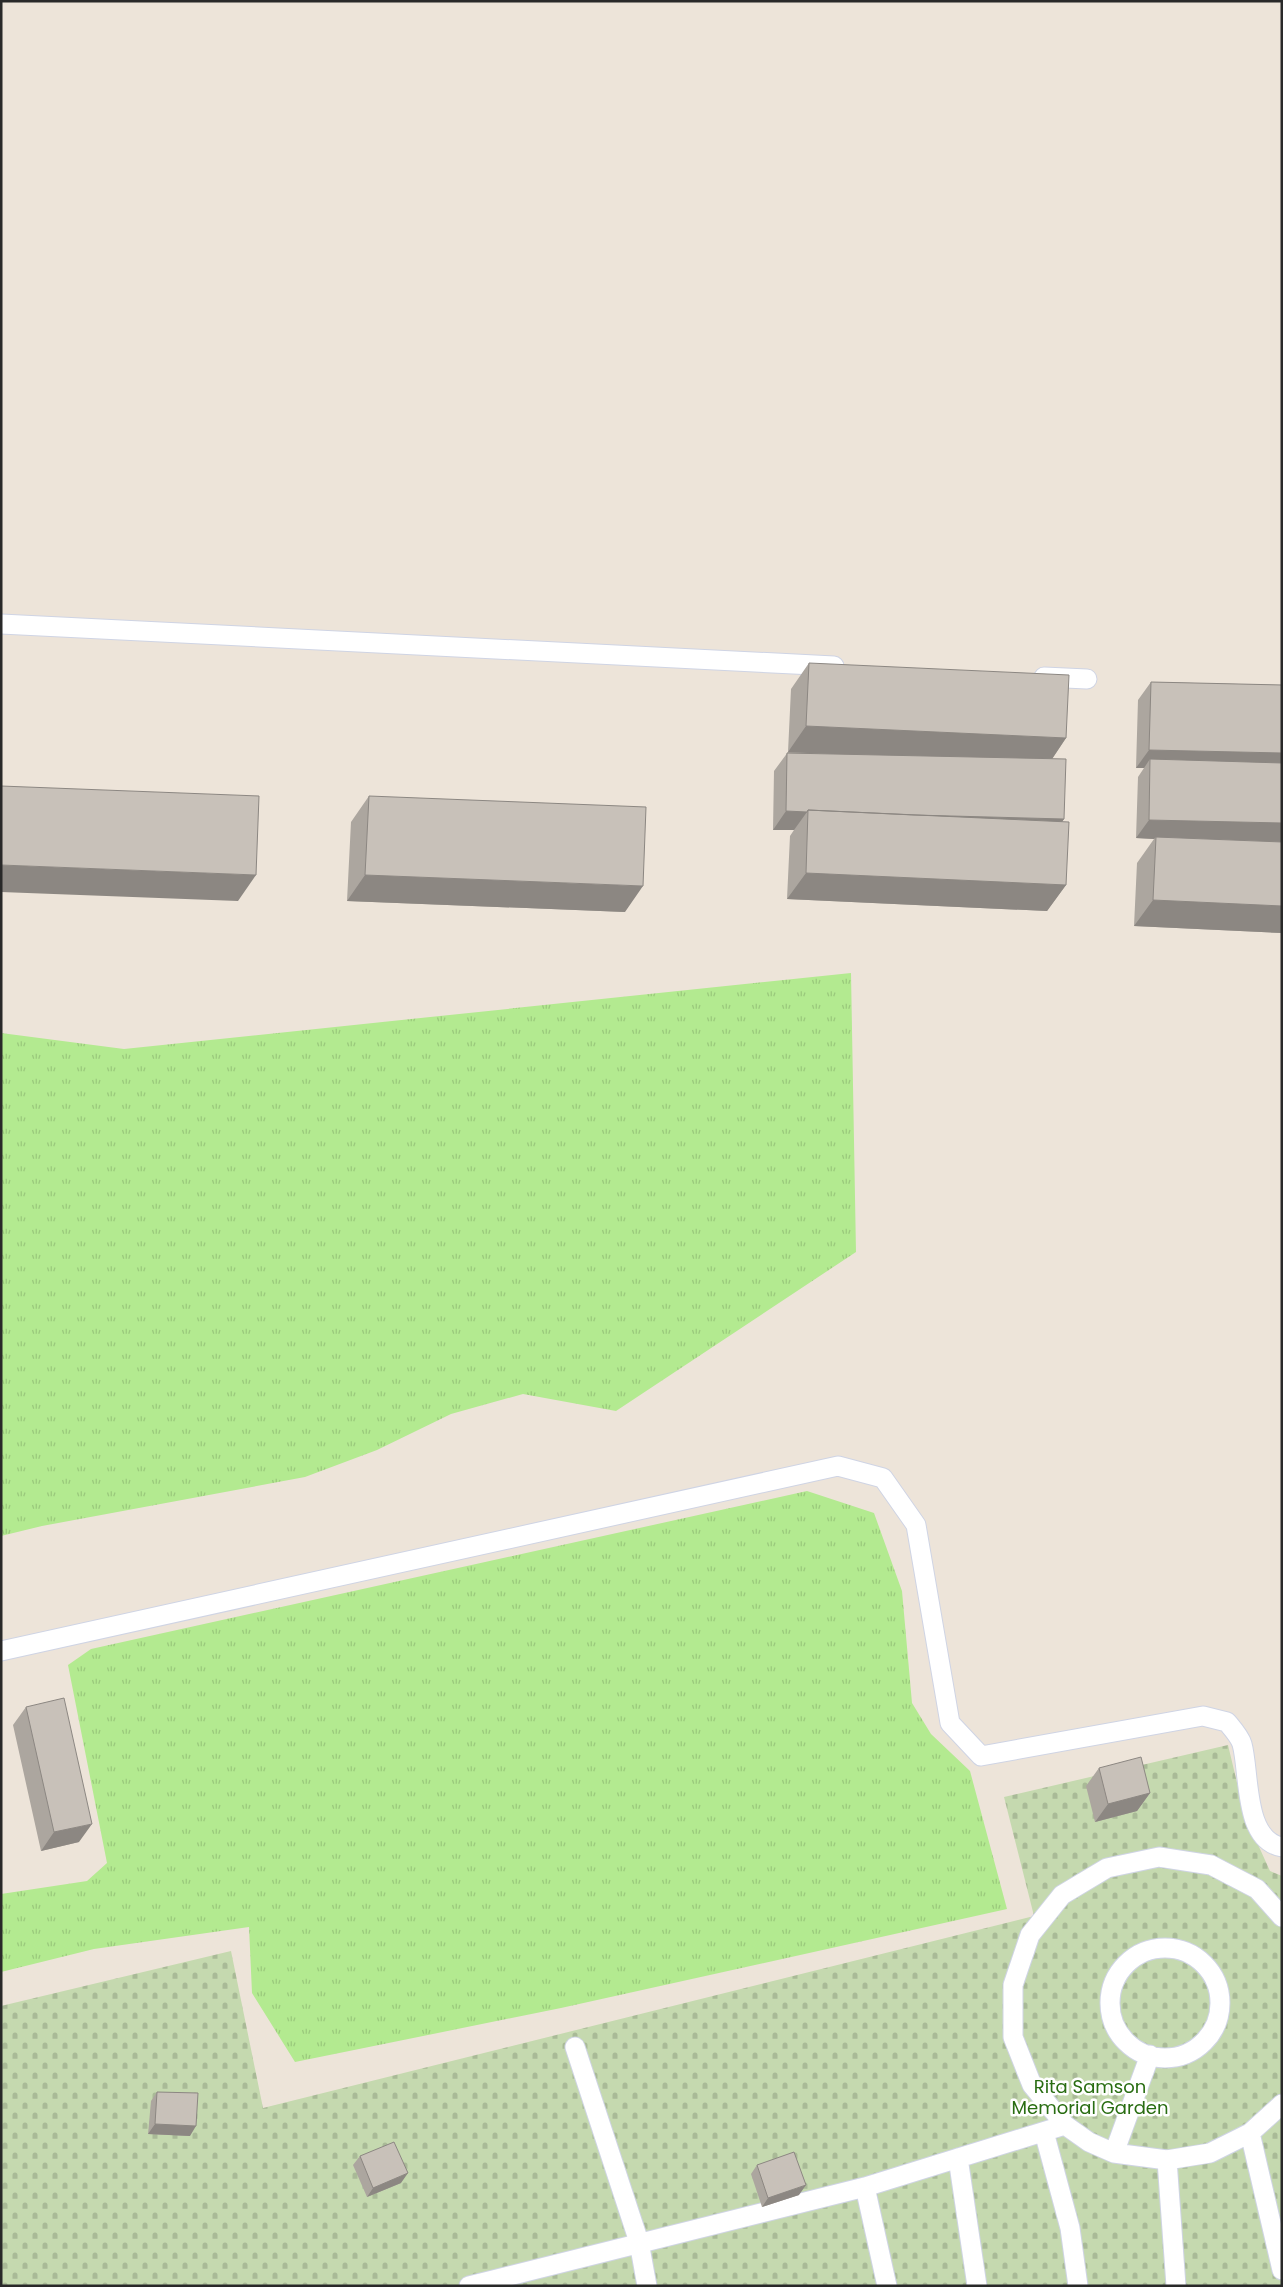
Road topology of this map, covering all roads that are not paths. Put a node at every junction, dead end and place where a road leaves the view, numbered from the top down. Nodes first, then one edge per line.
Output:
1 (1, 624) edge
2 (848, 667) edge
3 (1027, 676) edge
4 (1087, 679) dead end
5 (1, 1651) edge
6 (1282, 1846) edge
7 (1282, 1916) edge
8 (576, 2047) dead end
9 (1150, 2055) junction
10 (1282, 2104) edge
11 (1065, 2125) junction
12 (1044, 2132) junction
13 (1250, 2133) junction
14 (1114, 2153) junction
15 (958, 2158) junction
16 (1166, 2160) junction
17 (865, 2187) junction
18 (639, 2242) junction
19 (1282, 2270) edge
20 (470, 2286) edge
21 (647, 2286) edge
22 (887, 2286) edge
23 (977, 2286) edge
24 (1078, 2286) edge
25 (1176, 2286) edge

1 - 2 lane
3 - 4 lane
5 - 6 lane
7 - 11 lane
8 - 18 lane
9 - 9 lane
9 - 14 lane
10 - 13 lane
11 - 12 lane
11 - 14 lane
12 - 15 lane
12 - 24 lane
13 - 16 lane
13 - 19 lane
14 - 16 lane
15 - 17 lane
15 - 23 lane
16 - 25 lane
17 - 18 lane
17 - 22 lane
18 - 20 lane
18 - 21 lane

